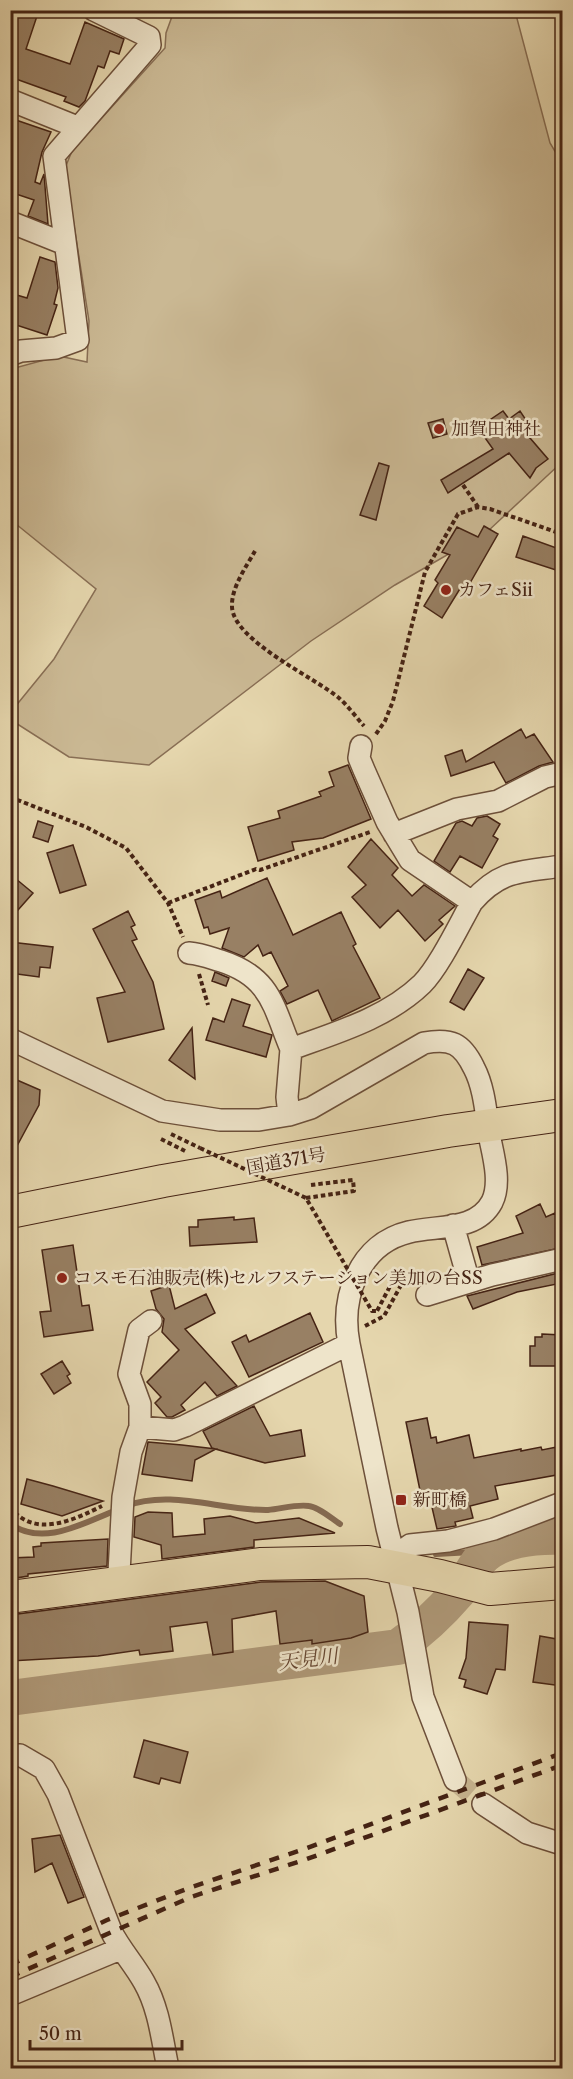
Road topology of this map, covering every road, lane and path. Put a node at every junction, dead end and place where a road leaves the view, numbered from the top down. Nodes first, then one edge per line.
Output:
1 (94, 10) edge
2 (10, 100) edge
3 (77, 127) junction
4 (10, 222) edge
5 (65, 244) junction
6 (14, 351) edge
7 (463, 485) dead end
8 (478, 507) junction
9 (562, 534) edge
10 (255, 552) dead end
11 (367, 741) junction
12 (562, 773) edge
13 (10, 797) edge
14 (391, 828) junction
15 (562, 866) edge
16 (472, 902) junction
17 (168, 903) junction
18 (189, 952) junction
19 (208, 1005) dead end
20 (10, 1039) edge
21 (291, 1049) junction
22 (289, 1115) junction
23 (562, 1115) edge
24 (488, 1125) junction
25 (165, 1131) dead end
26 (161, 1138) dead end
27 (194, 1155) dead end
28 (311, 1185) dead end
29 (306, 1198) junction
30 (10, 1212) edge
31 (453, 1225) junction
32 (558, 1260) dead end
33 (469, 1282) junction
34 (428, 1295) dead end
35 (150, 1321) dead end
36 (364, 1326) dead end
37 (349, 1344) junction
38 (140, 1427) junction
39 (562, 1503) edge
40 (10, 1507) edge
41 (118, 1507) junction
42 (397, 1562) junction
43 (121, 1582) junction
44 (562, 1583) edge
45 (10, 1597) edge
46 (10, 1756) edge
47 (455, 1780) tunnel mouth
48 (483, 1804) tunnel mouth
49 (562, 1844) edge
50 (120, 1949) junction
51 (10, 1995) edge
52 (168, 2068) edge

1 - 3 street
2 - 3 street
3 - 5 street
4 - 5 street
5 - 6 street
7 - 8 path
8 - 9 path
8 - 11 path
10 - 11 path
11 - 14 street
12 - 14 street
13 - 17 path
14 - 16 street
14 - 17 path
15 - 16 street
16 - 21 street
17 - 18 path
18 - 19 path
18 - 21 street
20 - 22 street
21 - 22 street
22 - 24 street
23 - 24 highway, 国道371号
24 - 30 highway, 国道371号
24 - 31 street
25 - 29 path, bridge
26 - 27 path
28 - 29 path
29 - 36 path, bridge
31 - 33 street
31 - 37 street
32 - 33 street
33 - 34 street
35 - 38 street
37 - 38 street
37 - 42 street
38 - 41 street
39 - 42 street
40 - 41 path
41 - 43 street
42 - 43 highway
42 - 44 highway
42 - 47 street
43 - 45 highway
46 - 50 street
48 - 49 street
50 - 51 street
50 - 52 street

